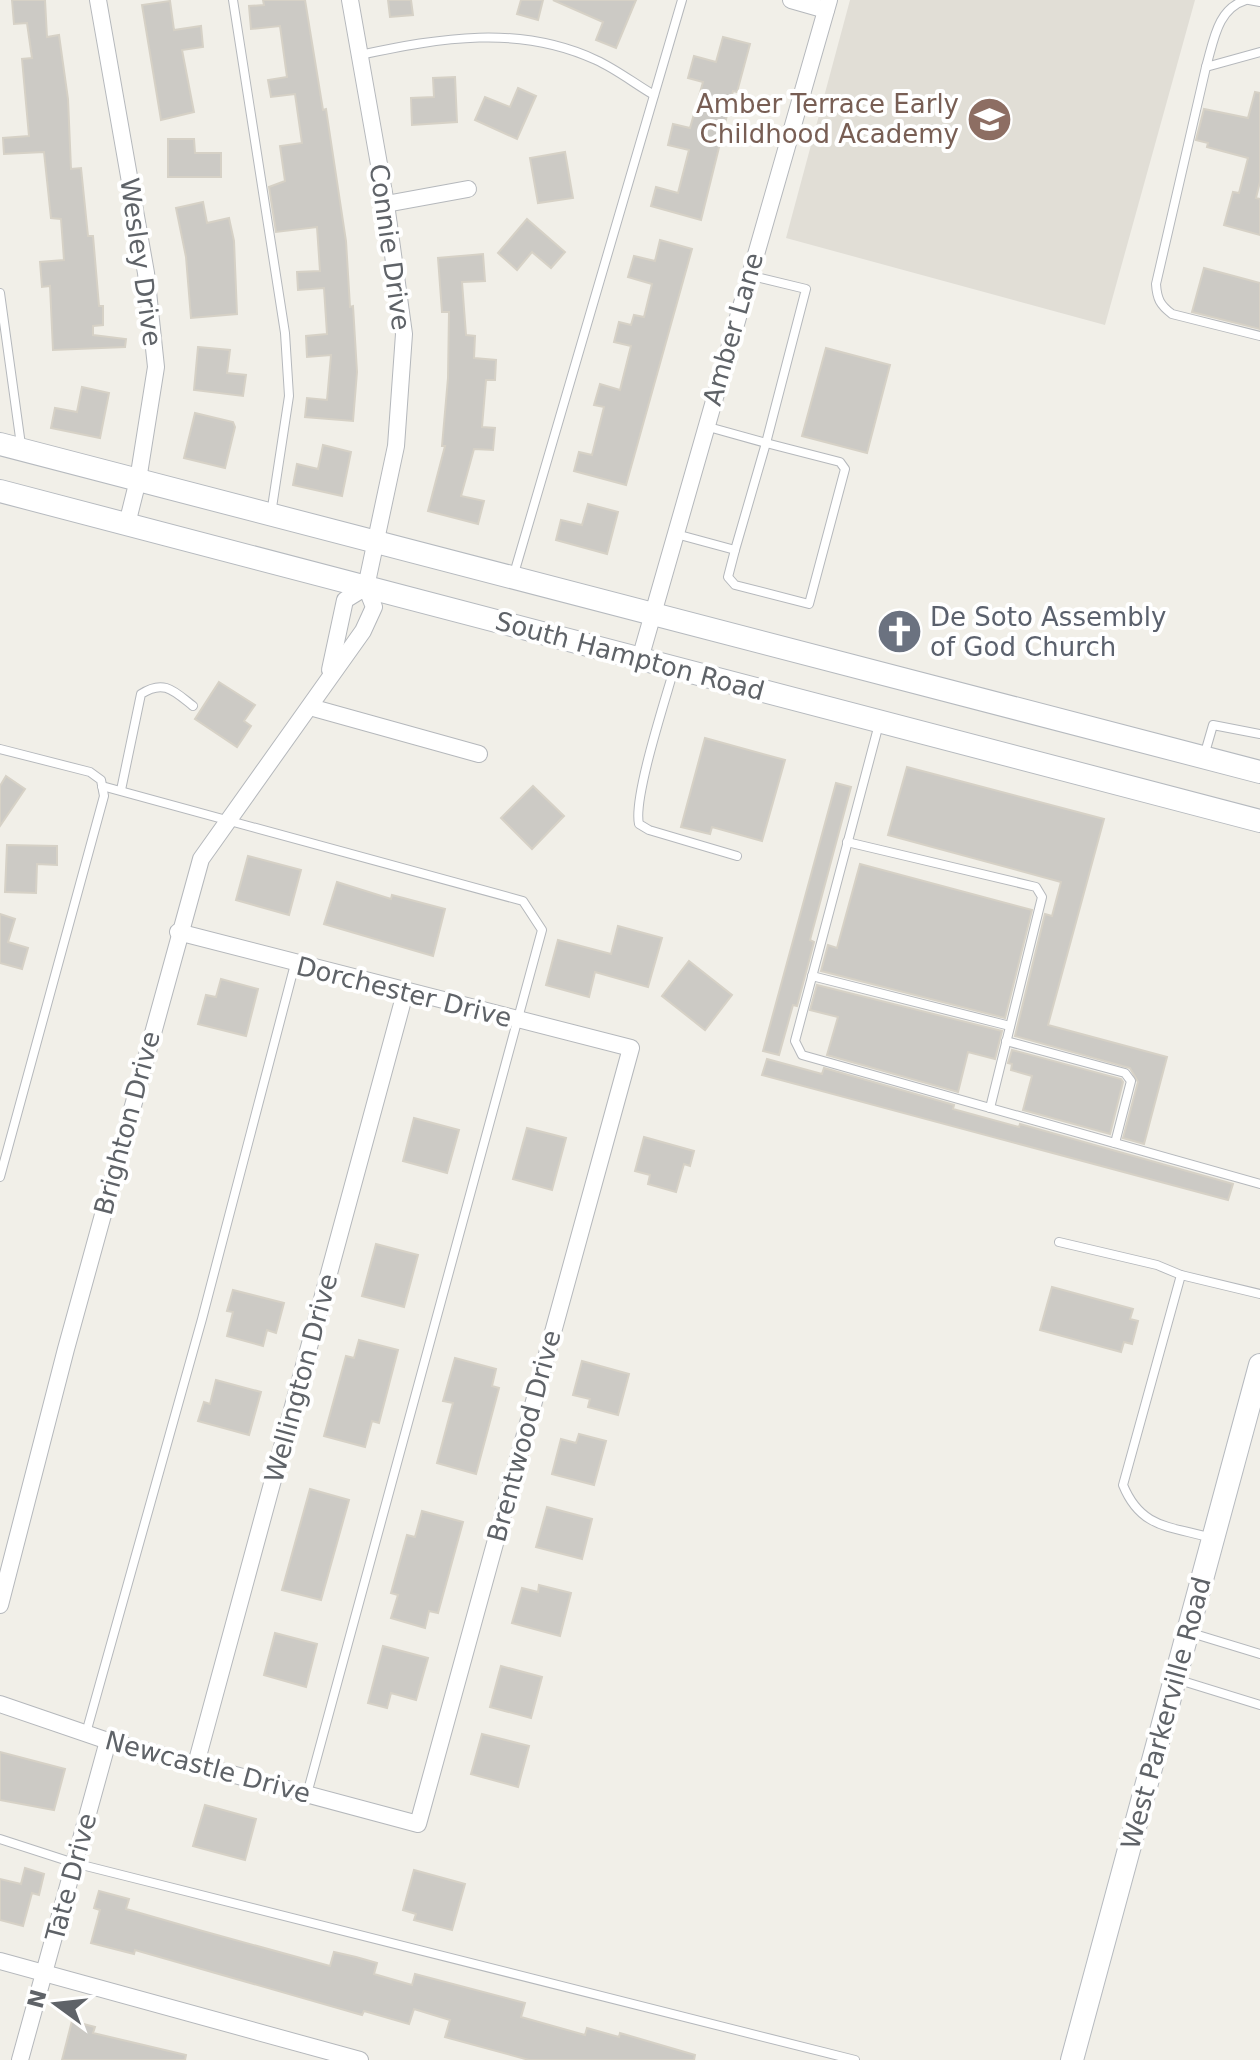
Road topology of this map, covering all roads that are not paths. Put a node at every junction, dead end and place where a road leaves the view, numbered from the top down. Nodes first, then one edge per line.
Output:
1 (98, 0) edge
2 (233, 0) edge
3 (350, 0) edge
4 (682, 0) edge
5 (791, 0) edge
6 (1248, 0) edge
7 (1260, 2) edge
8 (828, 5) edge
9 (1260, 52) edge
10 (360, 55) junction
11 (1206, 67) junction
12 (654, 95) junction
13 (468, 189) dead end
14 (386, 204) junction
15 (747, 275) junction
16 (0, 293) edge
17 (1260, 336) edge
18 (705, 426) junction
19 (766, 443) junction
20 (11, 447) edge
21 (138, 480) junction
22 (0, 491) edge
23 (271, 515) junction
24 (127, 524) junction
25 (675, 534) junction
26 (377, 542) junction
27 (735, 550) junction
28 (513, 578) junction
29 (366, 587) junction
30 (653, 614) junction
31 (640, 659) junction
32 (674, 668) junction
33 (328, 676) junction
34 (193, 706) dead end
35 (310, 707) junction
36 (880, 722) junction
37 (1260, 734) edge
38 (0, 749) edge
39 (479, 754) dead end
40 (1204, 757) junction
41 (1260, 772) edge
42 (102, 786) junction
43 (121, 790) junction
44 (228, 821) junction
45 (1260, 821) edge
46 (847, 842) junction
47 (737, 856) dead end
48 (178, 932) junction
49 (295, 964) junction
50 (812, 976) junction
51 (405, 993) junction
52 (517, 1021) junction
53 (1010, 1026) junction
54 (1006, 1041) junction
55 (631, 1048) joint
56 (990, 1108) junction
57 (1115, 1143) junction
58 (0, 1177) edge
59 (1260, 1184) edge
60 (1059, 1242) dead end
61 (1181, 1275) junction
62 (1260, 1294) edge
63 (1260, 1365) edge
64 (1213, 1538) junction
65 (0, 1605) edge
66 (1188, 1632) junction
67 (1260, 1654) edge
68 (1175, 1679) junction
69 (0, 1704) edge
70 (1260, 1705) edge
71 (86, 1734) junction
72 (108, 1741) junction
73 (196, 1764) junction
74 (307, 1794) junction
75 (418, 1824) joint
76 (0, 1839) edge
77 (74, 1863) junction
78 (0, 1961) edge
79 (44, 1974) junction
80 (20, 2060) edge
81 (360, 2060) edge
82 (855, 2060) edge
83 (1072, 2060) edge

1 - 21 street, Wesley Drive
2 - 23 lane
3 - 10 street, Connie Drive
4 - 12 lane
5 - 8 street
6 - 7 lane
6 - 11 lane
8 - 15 street, Amber Lane
9 - 11 lane
10 - 12 lane
10 - 14 street, Connie Drive
11 - 17 lane
12 - 28 lane
13 - 14 street
14 - 26 street, Connie Drive
15 - 18 street, Amber Lane
15 - 19 lane
16 - 20 lane
18 - 19 lane
18 - 25 street, Amber Lane
19 - 27 lane
19 - 27 lane
20 - 21 main road, South Hampton Road
21 - 23 main road, South Hampton Road
21 - 24 street, Wesley Drive
22 - 24 main road, South Hampton Road
23 - 26 main road, South Hampton Road
24 - 29 main road, South Hampton Road
25 - 27 lane
25 - 30 street, Amber Lane
26 - 28 main road, South Hampton Road
26 - 29 street, Connie Drive
28 - 30 main road, South Hampton Road
29 - 31 main road, South Hampton Road
29 - 33 street, Brighton Drive
29 - 33 street, Brighton Drive
30 - 31 street, Amber Lane
30 - 40 main road, South Hampton Road
31 - 32 main road, South Hampton Road
32 - 36 main road, South Hampton Road
32 - 47 lane
33 - 35 street, Brighton Drive
34 - 43 lane
35 - 39 street
35 - 44 street, Brighton Drive
36 - 45 main road, South Hampton Road
36 - 46 lane
37 - 40 lane
38 - 42 lane
40 - 41 main road, South Hampton Road
42 - 43 lane
42 - 58 lane
43 - 44 lane
44 - 48 street, Brighton Drive
44 - 52 lane
46 - 50 lane
46 - 53 lane
48 - 49 street, Dorchester Drive
48 - 65 street, Brighton Drive
49 - 51 street, Dorchester Drive
49 - 71 lane
50 - 53 lane
50 - 56 lane
51 - 52 street, Dorchester Drive
51 - 73 street, Wellington Drive
52 - 55 street, Dorchester Drive
52 - 74 lane
53 - 54 lane
54 - 56 lane
54 - 57 lane
55 - 75 street, Brentwood Drive
56 - 57 lane
57 - 59 lane
60 - 61 lane
61 - 62 lane
61 - 64 lane
63 - 64 main road, West Parkerville Road
64 - 66 main road, West Parkerville Road
66 - 67 lane
66 - 68 main road, West Parkerville Road
68 - 70 lane
68 - 83 main road, West Parkerville Road
69 - 71 street, Newcastle Drive
71 - 72 street, Newcastle Drive
72 - 73 street, Newcastle Drive
72 - 77 street, Tate Drive
73 - 74 street, Newcastle Drive
74 - 75 street, Newcastle Drive
76 - 77 lane
77 - 79 street, Tate Drive
77 - 82 lane
78 - 79 street
79 - 80 street, Tate Drive
79 - 81 street

